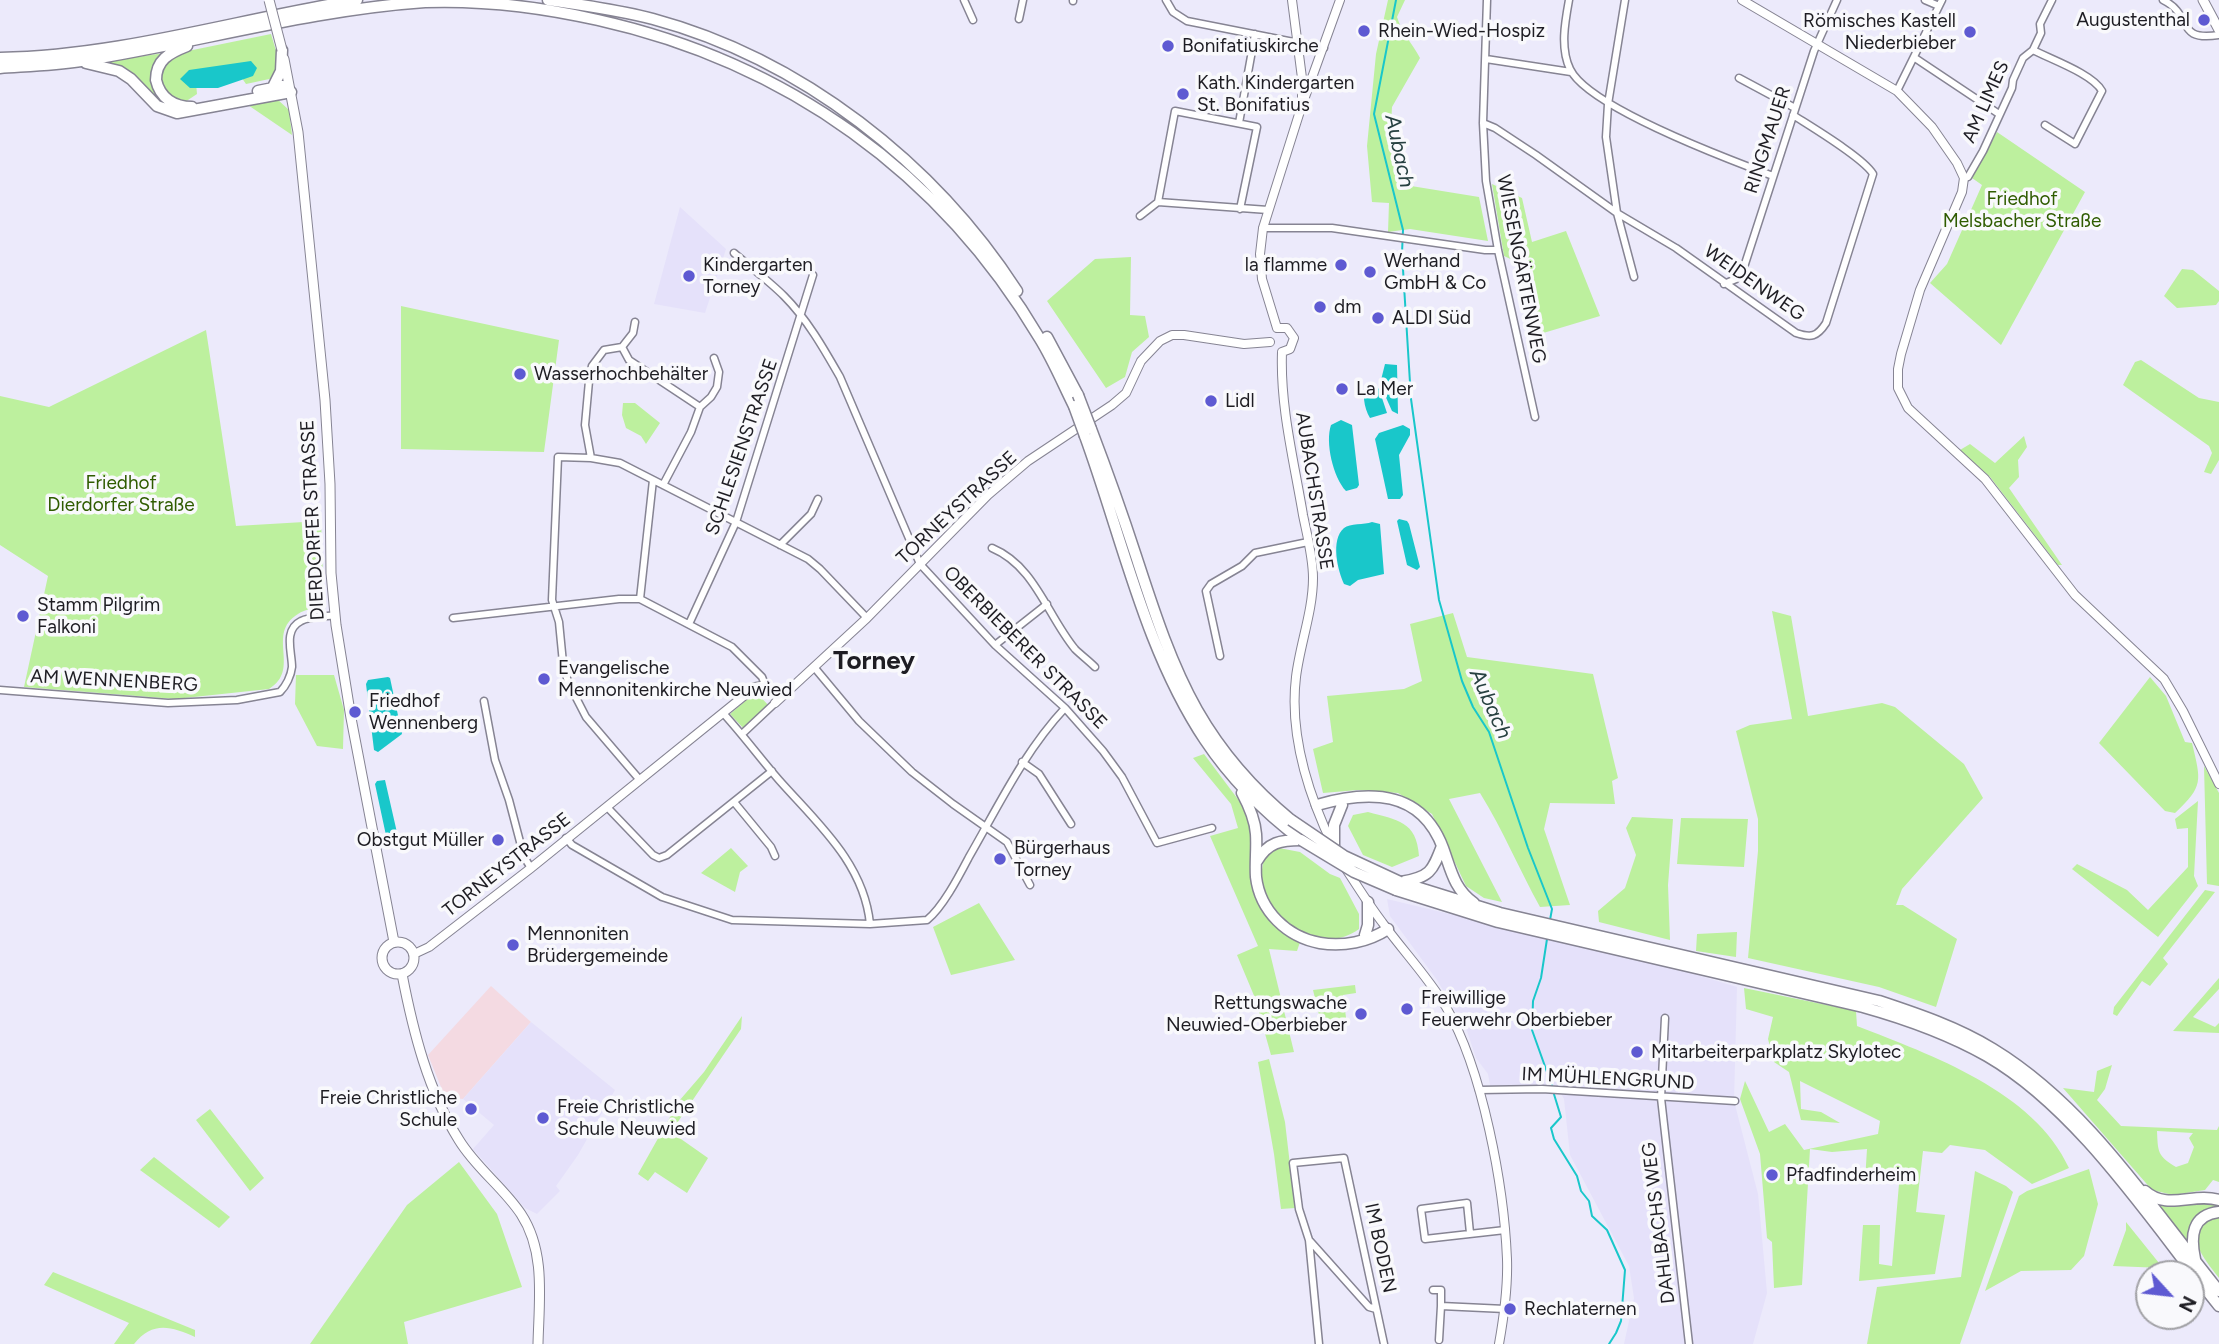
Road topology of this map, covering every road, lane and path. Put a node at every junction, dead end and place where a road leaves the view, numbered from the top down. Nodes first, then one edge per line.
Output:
1 (269, 0) edge
2 (332, 0) edge
3 (357, 0) edge
4 (548, 0) edge
5 (964, 0) edge
6 (1023, 0) edge
7 (1166, 0) edge
8 (1292, 0) edge
9 (1340, 0) edge
10 (1487, 0) edge
11 (1569, 0) edge
12 (1625, 0) edge
13 (1742, 0) edge
14 (1837, 0) edge
15 (1925, 0) edge
16 (2052, 0) edge
17 (2162, 0) edge
18 (2203, 0) edge
19 (1941, 3) edge
20 (313, 7) junction
21 (1019, 19) dead end
22 (973, 20) dead end
23 (2219, 33) edge
24 (1255, 34) junction
25 (210, 37) junction
26 (1298, 42) junction
27 (1818, 44) junction
28 (1324, 48) junction
29 (282, 50) junction
30 (2033, 50) junction
31 (0, 58) edge
32 (1915, 58) junction
33 (1486, 59) junction
34 (77, 62) junction
35 (0, 68) edge
36 (1571, 72) junction
37 (1739, 78) dead end
38 (273, 87) junction
39 (1898, 91) junction
40 (291, 92) junction
41 (1608, 104) junction
42 (1301, 108) junction
43 (1794, 112) junction
44 (1999, 114) junction
45 (1239, 123) junction
46 (1483, 123) junction
47 (2045, 125) dead end
48 (1773, 176) junction
49 (1964, 178) junction
50 (1158, 202) junction
51 (1240, 209) junction
52 (1268, 210) junction
53 (1618, 214) junction
54 (1140, 216) dead end
55 (1263, 228) junction
56 (1498, 250) junction
57 (734, 253) dead end
58 (813, 275) dead end
59 (1634, 277) dead end
60 (1724, 284) junction
61 (801, 317) junction
62 (635, 322) dead end
63 (1277, 328) junction
64 (1270, 342) junction
65 (622, 347) junction
66 (1282, 352) junction
67 (714, 358) dead end
68 (1076, 401) junction
69 (700, 407) junction
70 (1535, 417) dead end
71 (1088, 433) junction
72 (591, 458) junction
73 (653, 480) junction
74 (663, 485) junction
75 (818, 499) dead end
76 (736, 522) junction
77 (1308, 541) junction
78 (780, 545) junction
79 (992, 548) dead end
80 (920, 564) junction
81 (640, 599) junction
82 (1047, 604) junction
83 (554, 607) junction
84 (335, 615) junction
85 (453, 618) dead end
86 (867, 618) junction
87 (689, 624) junction
88 (995, 645) junction
89 (1220, 656) dead end
90 (814, 667) junction
91 (1095, 667) dead end
92 (766, 687) junction
93 (0, 690) edge
94 (786, 694) junction
95 (484, 701) dead end
96 (775, 703) joint
97 (1065, 708) junction
98 (723, 713) junction
99 (742, 734) junction
100 (1022, 762) junction
101 (772, 771) junction
102 (1233, 776) junction
103 (639, 779) junction
104 (2219, 784) edge
105 (1354, 797) junction
106 (734, 802) junction
107 (1317, 805) junction
108 (1342, 805) junction
109 (607, 807) junction
110 (1071, 824) dead end
111 (987, 827) junction
112 (1212, 828) dead end
113 (566, 838) junction
114 (1301, 840) junction
115 (1442, 846) junction
116 (1334, 848) junction
117 (775, 856) dead end
118 (1256, 863) junction
119 (531, 868) junction
120 (1030, 885) dead end
121 (1398, 886) junction
122 (1368, 902) junction
123 (1486, 910) junction
124 (1499, 917) junction
125 (870, 924) junction
126 (1388, 929) junction
127 (1365, 934) junction
128 (394, 942) junction
129 (1345, 944) junction
130 (414, 954) junction
131 (402, 974) junction
132 (1804, 988) junction
133 (1665, 1018) dead end
134 (1479, 1090) junction
135 (1661, 1098) junction
136 (1735, 1101) dead end
137 (2121, 1168) junction
138 (2219, 1200) edge
139 (2219, 1212) edge
140 (1505, 1230) junction
141 (1470, 1233) junction
142 (1309, 1240) junction
143 (2194, 1260) edge
144 (2195, 1260) edge
145 (2205, 1274) edge
146 (1433, 1290) dead end
147 (2219, 1291) edge
148 (1441, 1306) junction
149 (2219, 1306) edge
150 (1377, 1309) junction
151 (1505, 1309) junction
152 (1439, 1340) dead end
153 (538, 1344) edge
154 (1319, 1344) edge
155 (1384, 1344) edge
156 (1499, 1344) edge
157 (1689, 1344) edge

1 - 29 main road, DIERDORFER STRASSE, bridge
2 - 20 highway
3 - 20 highway
4 - 68 highway
5 - 22 street
6 - 21 street
7 - 24 street
8 - 26 street
9 - 28 street
10 - 33 street, WIESENGÄRTENWEG
11 - 36 street
12 - 41 street
13 - 27 street
14 - 27 street, RINGMAUER
15 - 19 street
16 - 30 street, AM LIMES
17 - 23 street
18 - 23 main road
19 - 32 street
20 - 31 highway
24 - 26 street
24 - 45 street
25 - 34 highway
25 - 38 highway
25 - 68 highway
26 - 28 street
26 - 42 street
27 - 39 street
27 - 43 street, RINGMAUER
28 - 42 street
29 - 38 highway
29 - 40 main road, DIERDORFER STRASSE
30 - 44 street, AM LIMES
30 - 47 street
32 - 39 street
32 - 44 street
33 - 36 street
33 - 46 street, WIESENGÄRTENWEG
34 - 35 highway
34 - 40 highway
36 - 41 street
37 - 43 street
38 - 40 highway
39 - 49 street
40 - 84 main road, DIERDORFER STRASSE
41 - 48 street
41 - 53 street
42 - 52 street
43 - 48 street, RINGMAUER
43 - 60 street, WEIDENWEG
44 - 49 street, AM LIMES
45 - 50 street
45 - 51 street
46 - 53 street, WEIDENWEG
46 - 56 street, WIESENGÄRTENWEG
48 - 60 street, RINGMAUER
49 - 104 street
50 - 51 street
50 - 54 street
51 - 52 street
52 - 55 street
53 - 59 street
53 - 60 street, WEIDENWEG
55 - 56 street
55 - 63 street
56 - 70 street, WIESENGÄRTENWEG
57 - 61 street, OBERBIEBERER STRASSE
58 - 61 street, SCHLESIENSTRASSE
61 - 76 street, SCHLESIENSTRASSE
61 - 80 street, OBERBIEBERER STRASSE
62 - 65 street
63 - 64 street
63 - 66 street
64 - 66 street
64 - 80 street, TORNEYSTRASSE
65 - 69 street
65 - 72 street
66 - 77 street, AUBACHSTRASSE
67 - 69 street
68 - 71 highway, bridge
69 - 74 street
71 - 102 highway
71 - 121 highway, bridge
72 - 73 street
72 - 83 street
73 - 74 street
73 - 81 street
74 - 76 street
75 - 78 street
76 - 78 street
76 - 87 street, SCHLESIENSTRASSE
77 - 89 street
77 - 107 street, AUBACHSTRASSE
78 - 86 street
79 - 82 street
80 - 86 street, TORNEYSTRASSE
80 - 88 street, OBERBIEBERER STRASSE
81 - 83 street
81 - 87 street
82 - 88 street
82 - 91 street
83 - 85 street
83 - 103 street
84 - 93 street, AM WENNENBERG
84 - 128 main road, DIERDORFER STRASSE
86 - 90 street, TORNEYSTRASSE
87 - 92 street
88 - 97 street, OBERBIEBERER STRASSE
90 - 94 street, TORNEYSTRASSE
90 - 111 street
92 - 94 street
92 - 98 street, TORNEYSTRASSE
94 - 96 street, TORNEYSTRASSE
95 - 119 street
96 - 99 street, TORNEYSTRASSE
97 - 100 street
97 - 112 street, OBERBIEBERER STRASSE
98 - 99 street
98 - 103 street, TORNEYSTRASSE
99 - 101 street
100 - 110 street
100 - 111 street
101 - 106 street
101 - 125 street
102 - 114 highway
102 - 118 highway
103 - 109 street, TORNEYSTRASSE
105 - 107 highway
105 - 108 highway
105 - 115 highway
106 - 109 street
106 - 117 street
107 - 108 highway
107 - 116 street, AUBACHSTRASSE
108 - 116 highway
109 - 113 street, TORNEYSTRASSE
111 - 120 street
111 - 125 street
113 - 119 street, TORNEYSTRASSE
113 - 125 street
114 - 118 highway
114 - 121 highway, bridge
115 - 121 highway
115 - 123 highway
116 - 122 street, AUBACHSTRASSE
118 - 129 highway
119 - 130 street, TORNEYSTRASSE
121 - 123 highway
121 - 124 highway
122 - 126 street, AUBACHSTRASSE
122 - 127 highway
123 - 124 highway
124 - 132 highway
126 - 127 highway
126 - 129 highway
126 - 134 street, AUBACHSTRASSE
127 - 129 highway
128 - 130 main road
128 - 131 main road
130 - 131 main road
131 - 153 main road
132 - 137 highway
132 - 149 highway
133 - 135 street, DAHLBACHS WEG
134 - 135 street, IM MÜHLENGRUND
134 - 140 street, AUBACHSTRASSE
135 - 136 street, IM MÜHLENGRUND
135 - 157 street, DAHLBACHS WEG
137 - 138 highway
137 - 143 highway
139 - 144 highway
140 - 141 street
140 - 151 street, AUBACHSTRASSE
141 - 141 street
142 - 150 street
142 - 150 street, IM BODEN
142 - 154 street
145 - 147 highway
146 - 148 street
148 - 151 street
148 - 152 street
150 - 155 street, IM BODEN
151 - 156 street, AUBACHSTRASSE

